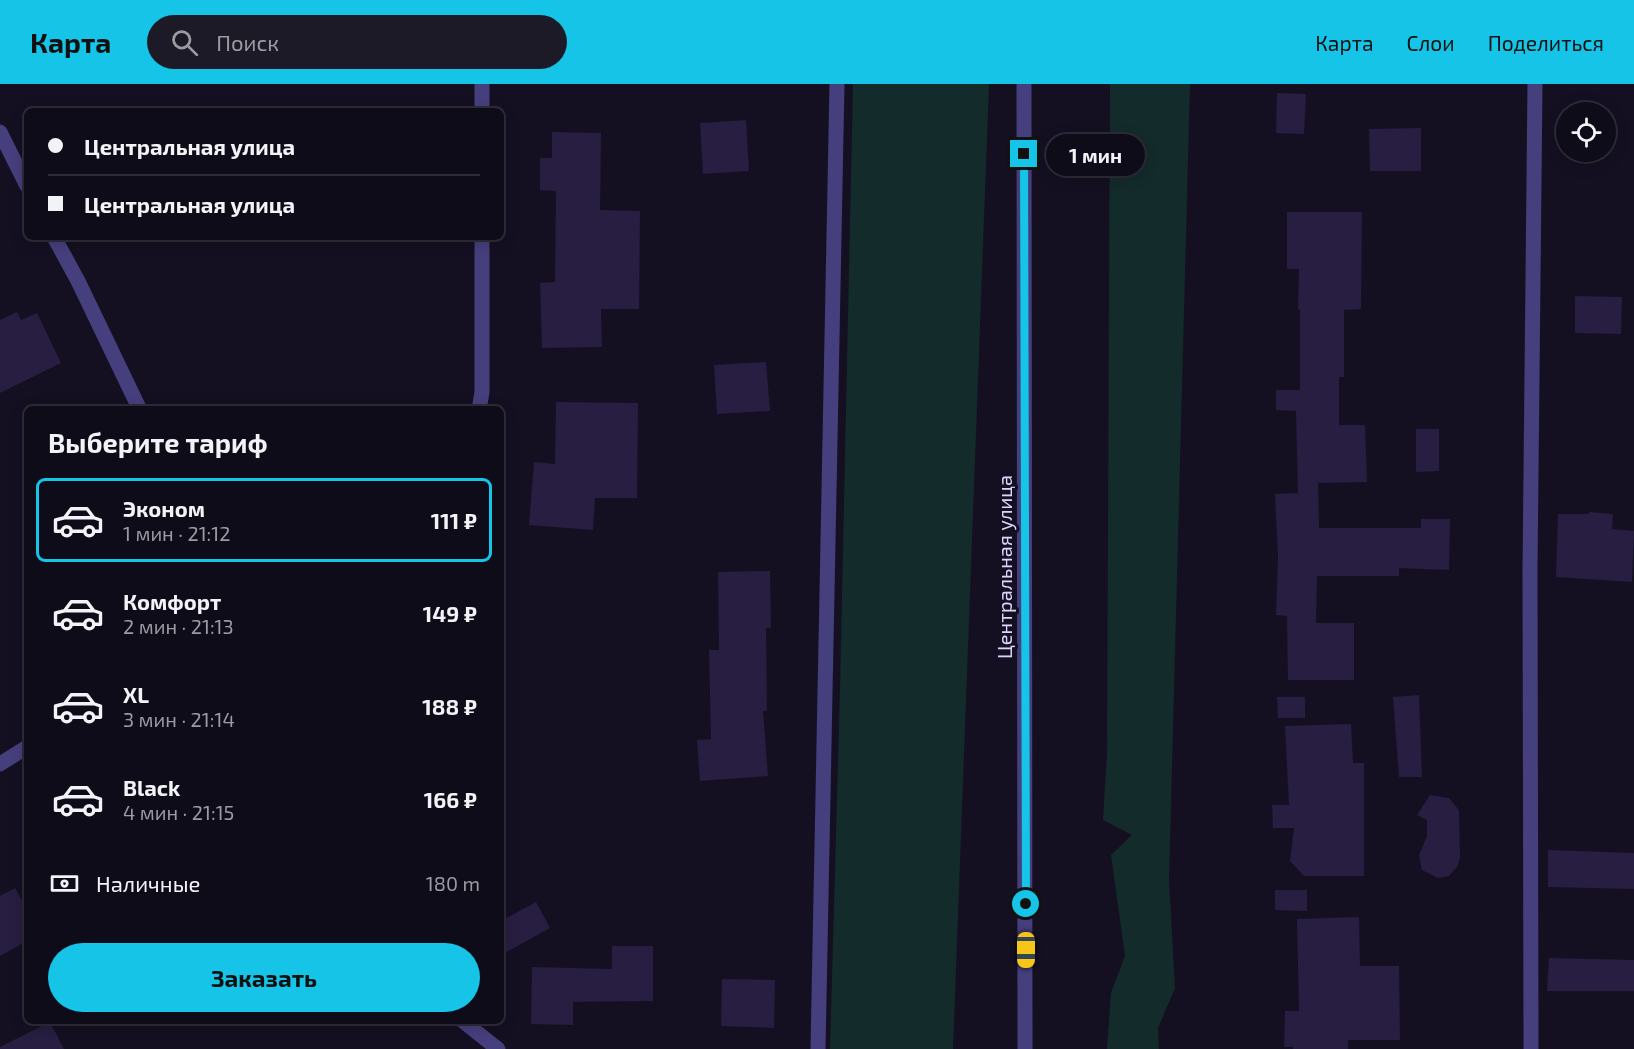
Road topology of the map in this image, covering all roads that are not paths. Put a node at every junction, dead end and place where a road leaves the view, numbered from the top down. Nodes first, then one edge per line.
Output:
1 (482, 84) edge
2 (837, 84) edge
3 (1024, 84) edge
4 (1535, 84) edge
5 (482, 108) edge
6 (0, 132) edge
7 (24, 180) edge
8 (56, 240) edge
9 (482, 240) edge
10 (138, 406) edge
11 (480, 406) edge
12 (24, 749) edge
13 (0, 764) edge
14 (467, 1024) edge
15 (498, 1049) edge
16 (818, 1049) edge
17 (1025, 1049) edge
18 (1532, 1049) edge

1 - 5 street
2 - 16 street
3 - 17 street, Центральная улица
4 - 18 street
6 - 7 street
8 - 10 street
9 - 11 street
12 - 13 street
14 - 15 street

